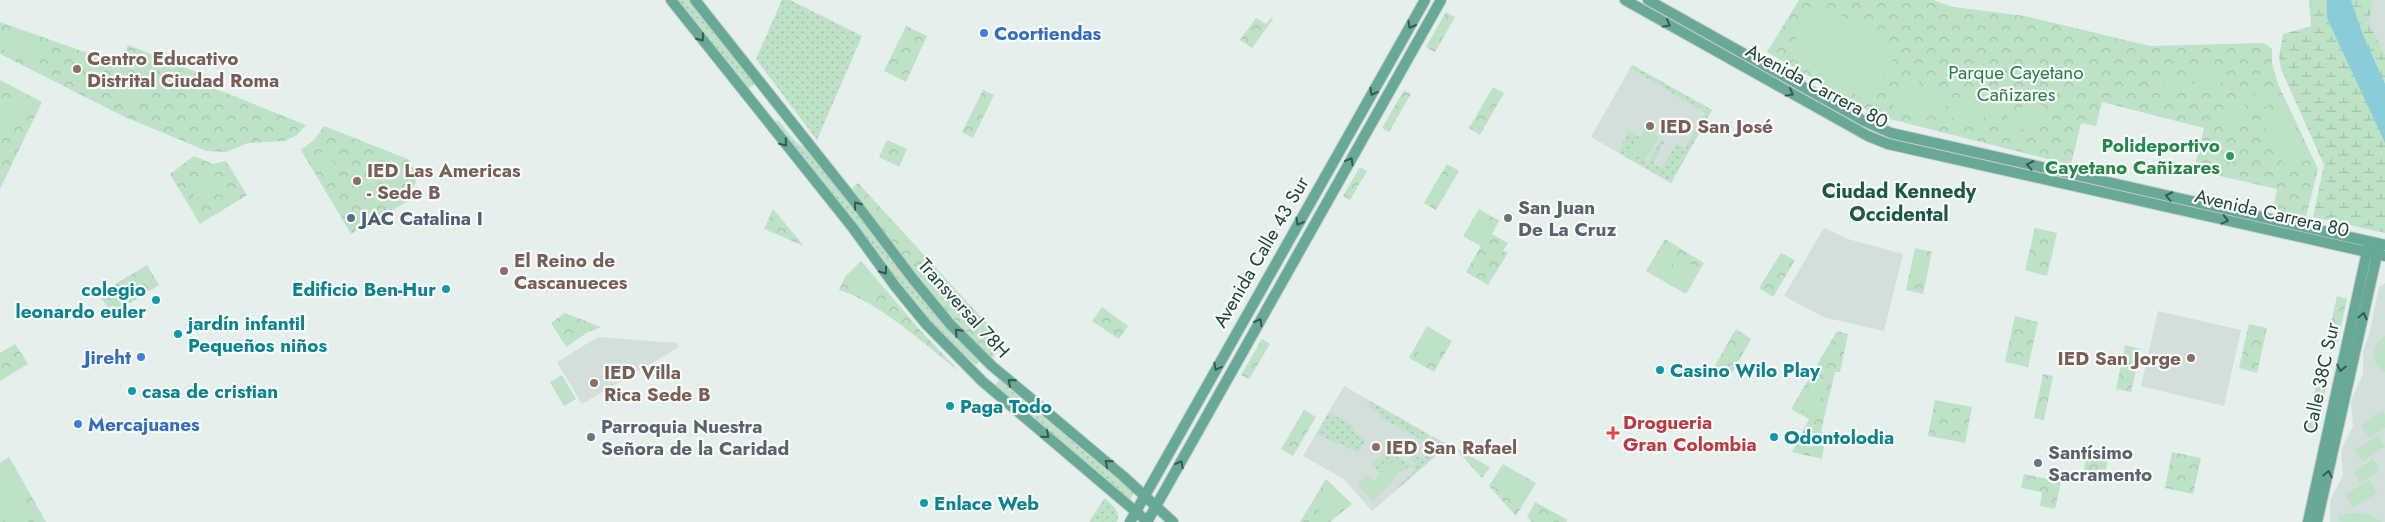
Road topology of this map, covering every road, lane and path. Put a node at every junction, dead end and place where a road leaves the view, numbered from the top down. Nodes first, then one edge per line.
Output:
1 (671, 0) edge
2 (695, 0) edge
3 (1425, 0) edge
4 (1441, 0) edge
5 (1625, 0) edge
6 (1648, 0) edge
7 (2377, 249) edge
8 (1145, 496) junction
9 (1156, 506) junction
10 (1136, 511) junction
11 (1130, 522) edge
12 (1147, 522) edge
13 (1173, 522) edge
14 (2308, 522) edge
15 (2318, 522) edge

1 -> 10 main road, Transversal 78H
8 -> 2 main road, Transversal 78H
3 -> 8 main road, Avenida Calle 43 Sur
9 -> 4 main road, Avenida Calle 43 Sur
5 -> 7 main road, Avenida Carrera 80
7 -> 6 main road, Avenida Carrera 80
7 -> 14 main road, Calle 38C Sur
15 -> 7 main road, Calle 38C Sur
8 - 9 main road, Transversal 78H
8 - 10 main road, Avenida Calle 43 Sur
9 - 12 main road, Avenida Calle 43 Sur
9 - 13 main road, Transversal 78H
10 - 11 main road, Avenida Calle 43 Sur
10 - 12 main road, Transversal 78H

